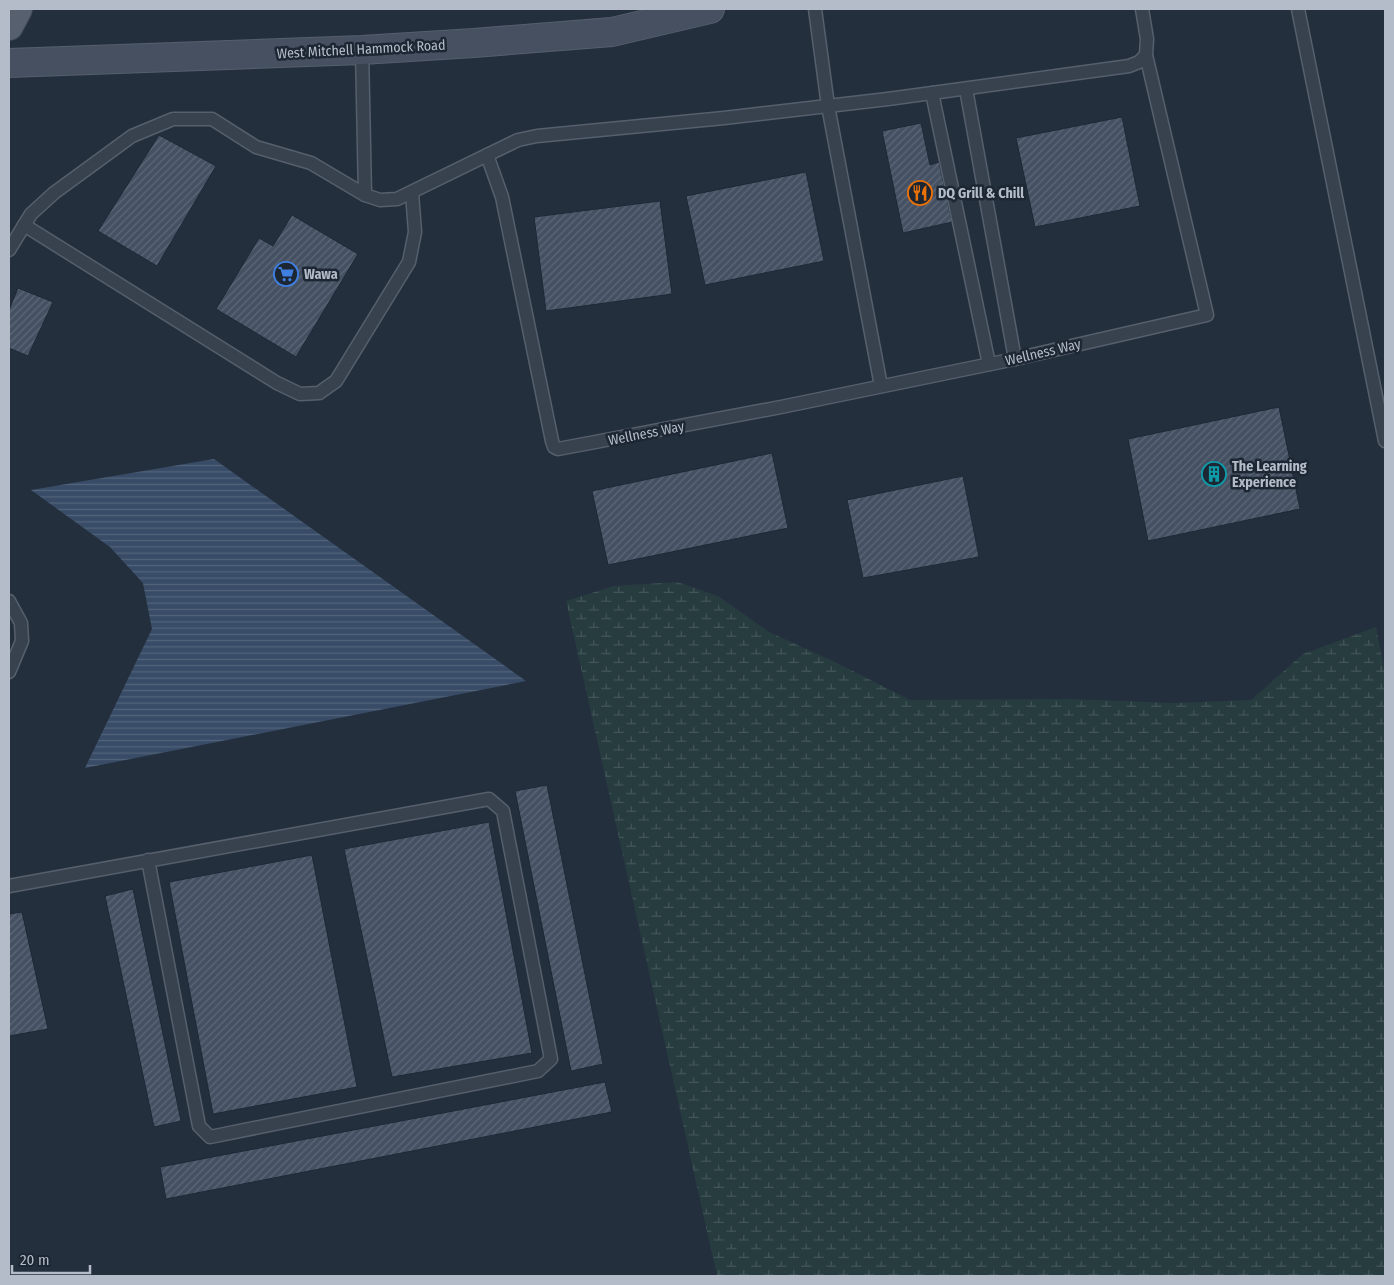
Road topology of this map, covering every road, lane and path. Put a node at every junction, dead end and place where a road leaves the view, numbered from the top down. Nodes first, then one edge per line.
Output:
1 (18, 9) edge
2 (710, 9) edge
3 (815, 9) edge
4 (1142, 9) edge
5 (1298, 9) edge
6 (9, 26) edge
7 (362, 50) junction
8 (1146, 55) junction
9 (9, 64) edge
10 (966, 89) junction
11 (932, 93) junction
12 (828, 106) junction
13 (487, 155) junction
14 (412, 193) junction
15 (365, 195) junction
16 (24, 225) junction
17 (9, 250) edge
18 (1015, 359) junction
19 (989, 364) junction
20 (881, 386) junction
21 (1385, 441) edge
22 (9, 602) edge
23 (9, 672) edge
24 (148, 860) junction
25 (9, 886) edge

1 - 6 main road
2 - 7 main road, West Mitchell Hammock Road
3 - 12 lane
4 - 8 lane, Wellness Way
5 - 21 lane
7 - 9 main road, West Mitchell Hammock Road
7 - 15 lane
8 - 10 lane
8 - 18 lane, Wellness Way
10 - 11 lane
10 - 18 lane
11 - 12 lane
11 - 19 lane
12 - 13 lane
12 - 20 lane
13 - 14 lane
13 - 20 lane, Wellness Way
14 - 15 lane
14 - 16 lane
15 - 16 lane
16 - 17 lane
18 - 19 lane, Wellness Way
19 - 20 lane, Wellness Way
22 - 23 lane
24 - 24 lane
24 - 25 lane

